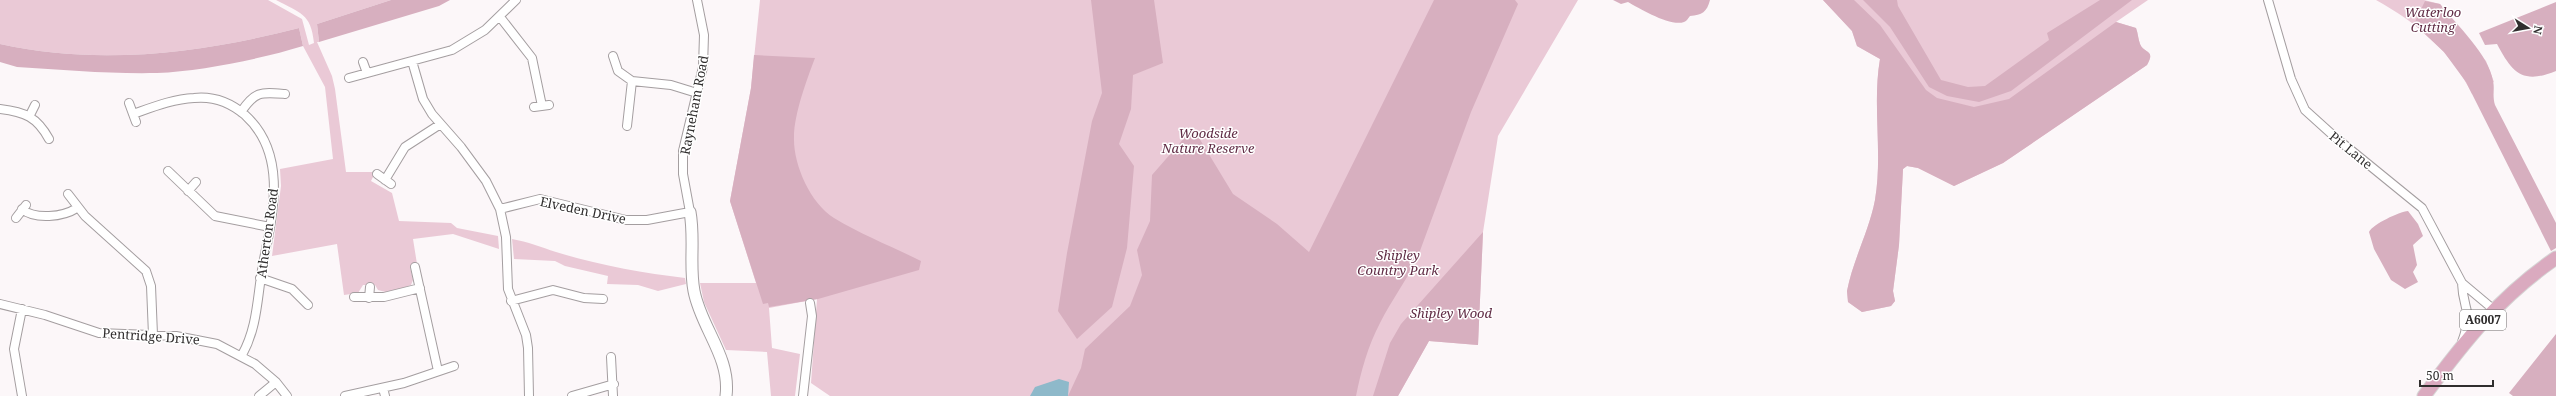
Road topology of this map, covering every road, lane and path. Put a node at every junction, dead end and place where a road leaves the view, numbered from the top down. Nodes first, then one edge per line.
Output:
1 (516, 0) edge
2 (697, 0) edge
3 (2268, 0) edge
4 (500, 17) junction
5 (613, 56) dead end
6 (412, 61) junction
7 (363, 62) dead end
8 (367, 73) junction
9 (349, 78) dead end
10 (632, 81) junction
11 (697, 93) junction
12 (285, 94) dead end
13 (129, 103) dead end
14 (35, 105) dead end
15 (542, 106) dead end
16 (0, 110) edge
17 (241, 112) junction
18 (30, 116) junction
19 (439, 124) junction
20 (627, 126) dead end
21 (49, 139) dead end
22 (168, 171) dead end
23 (377, 174) dead end
24 (196, 182) dead end
25 (188, 191) junction
26 (68, 194) dead end
27 (77, 208) junction
28 (500, 209) junction
29 (690, 212) junction
30 (16, 218) dead end
31 (270, 227) junction
32 (2556, 258) edge
33 (415, 267) dead end
34 (260, 278) junction
35 (2462, 283) junction
36 (370, 288) dead end
37 (420, 288) junction
38 (354, 297) dead end
39 (369, 298) junction
40 (603, 299) dead end
41 (511, 301) junction
42 (810, 303) dead end
43 (0, 304) edge
44 (308, 305) dead end
45 (2493, 309) junction
46 (22, 310) junction
47 (153, 335) junction
48 (2458, 351) junction
49 (242, 355) junction
50 (611, 357) dead end
51 (454, 366) dead end
52 (438, 371) junction
53 (276, 382) junction
54 (614, 384) junction
55 (384, 392) edge
56 (22, 396) edge
57 (259, 396) edge
58 (287, 396) edge
59 (345, 396) edge
60 (529, 396) edge
61 (572, 396) edge
62 (613, 396) edge
63 (726, 396) edge
64 (803, 396) edge
65 (2424, 396) edge

1 - 4 street
2 - 11 street, Rayneham Road
3 - 35 street, Pit Lane
4 - 6 street
4 - 15 street
5 - 10 street
6 - 8 street
6 - 19 street
7 - 8 street
8 - 9 street
10 - 11 street
10 - 20 street
11 - 29 street, Rayneham Road
12 - 17 street
13 - 17 street, Atherton Road
14 - 18 street
16 - 18 street
17 - 31 street, Atherton Road
18 - 21 street
19 - 23 street
19 - 28 street
22 - 25 street
24 - 25 street
25 - 31 street
26 - 27 street
27 - 30 street
27 - 47 street
28 - 29 street, Elveden Drive
28 - 41 street
29 - 63 street, Rayneham Road
31 - 34 street, Atherton Road
32 - 45 main road, A6007
33 - 37 street
34 - 44 street
34 - 49 street, Atherton Road
35 - 45 street, Pit Lane
35 - 48 street, Pit Lane
36 - 39 street
37 - 39 street
37 - 52 street
38 - 39 street
40 - 41 street
41 - 60 street
42 - 64 street
43 - 46 street, Pentridge Drive
45 - 48 main road, A6007
46 - 47 street, Pentridge Drive
46 - 56 street
47 - 49 street, Pentridge Drive
48 - 65 main road, A6007
49 - 53 street, Pentridge Drive
50 - 54 street
51 - 52 street
52 - 55 street
53 - 57 street
53 - 58 street, Pentridge Drive
54 - 61 street
54 - 62 street
55 - 59 street

